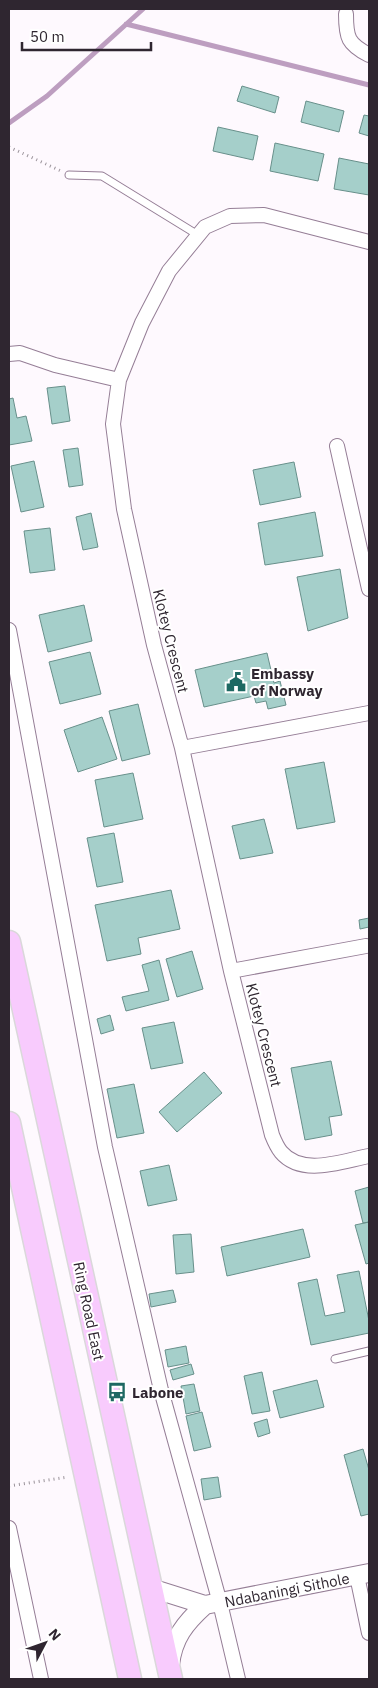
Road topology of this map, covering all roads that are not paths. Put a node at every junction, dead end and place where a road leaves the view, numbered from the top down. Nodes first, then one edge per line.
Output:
1 (346, 14) dead end
2 (369, 55) edge
3 (69, 175) road end
4 (198, 235) junction
5 (369, 242) edge
6 (9, 354) edge
7 (119, 380) junction
8 (337, 446) dead end
9 (369, 590) edge
10 (9, 630) edge
11 (369, 713) edge
12 (182, 748) junction
13 (9, 942) edge
14 (366, 946) dead end
15 (231, 971) junction
16 (9, 1123) edge
17 (369, 1156) edge
18 (369, 1351) edge
19 (335, 1359) dead end
20 (9, 1528) edge
21 (363, 1575) edge
22 (151, 1588) junction
23 (213, 1604) junction
24 (369, 1633) edge
25 (170, 1676) edge
26 (41, 1679) edge
27 (130, 1679) edge
28 (238, 1679) edge

1 - 2 street
3 - 4 lane
4 - 5 street, Klotey Crescent
4 - 7 street, Klotey Crescent
6 - 7 street
7 - 12 street, Klotey Crescent
8 - 9 street
10 - 23 street
11 - 12 street
12 - 15 street, Klotey Crescent
13 - 22 main road, Ring Road East
14 - 15 street
15 - 17 street, Klotey Crescent
16 - 27 main road
18 - 19 lane
20 - 26 street
21 - 23 street, Ndabaningi Sithole
21 - 24 street
22 - 23 street, Ndabaningi Sithole
22 - 25 main road, Ring Road East
23 - 25 street, Ndabaningi Sithole
23 - 28 street

